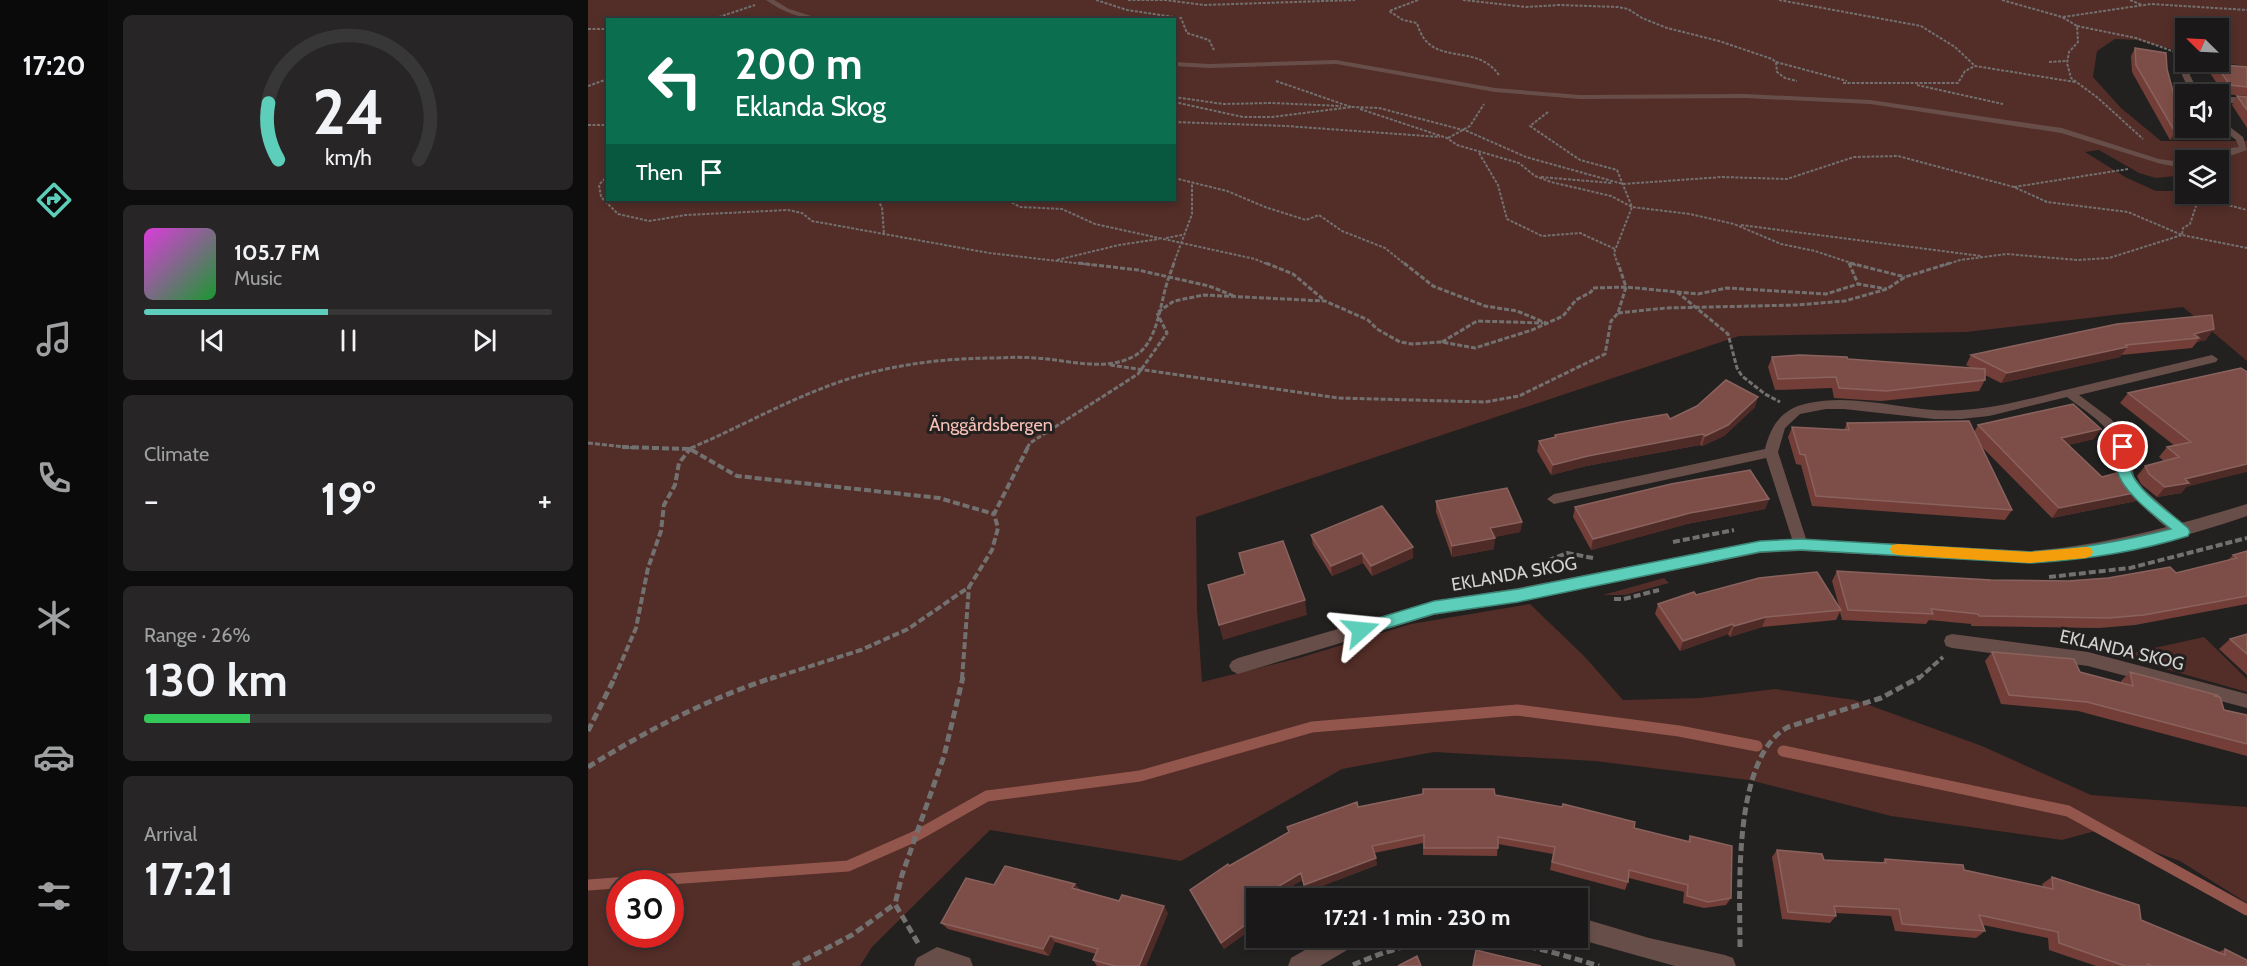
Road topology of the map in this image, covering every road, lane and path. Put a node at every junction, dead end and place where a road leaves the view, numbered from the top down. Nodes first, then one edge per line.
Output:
1 (1128, 0) edge
2 (1355, 0) edge
3 (1418, 0) edge
4 (1464, 0) edge
5 (1779, 0) edge
6 (2002, 0) edge
7 (2130, 0) edge
8 (768, 1) edge
9 (2143, 5) junction
10 (2247, 10) edge
11 (2062, 17) junction
12 (716, 18) edge
13 (815, 18) edge
14 (2077, 26) junction
15 (588, 29) edge
16 (606, 29) edge
17 (2175, 54) edge
18 (2067, 61) junction
19 (1776, 62) junction
20 (2049, 62) dead end
21 (1176, 64) edge
22 (1975, 66) junction
23 (606, 80) edge
24 (1805, 82) dead end
25 (1851, 82) junction
26 (2074, 82) junction
27 (1841, 84) dead end
28 (588, 86) edge
29 (1495, 90) junction
30 (1176, 97) edge
31 (2229, 100) edge
32 (2247, 101) edge
33 (1176, 102) edge
34 (1352, 107) junction
35 (1557, 111) dead end
36 (1176, 122) edge
37 (606, 124) edge
38 (588, 125) edge
39 (2229, 130) edge
40 (1467, 131) junction
41 (1447, 138) junction
42 (2147, 142) dead end
43 (1479, 152) junction
44 (2161, 161) junction
45 (1535, 176) junction
46 (606, 177) edge
47 (1176, 179) edge
48 (1192, 183) junction
49 (1623, 184) junction
50 (2014, 187) junction
51 (878, 201) edge
52 (1010, 201) edge
53 (1632, 207) junction
54 (2247, 210) edge
55 (1734, 224) junction
56 (884, 234) junction
57 (1183, 234) junction
58 (2182, 235) junction
59 (1162, 239) junction
60 (1181, 243) junction
61 (2247, 248) edge
62 (1615, 249) junction
63 (1986, 256) junction
64 (1054, 261) junction
65 (1848, 262) junction
66 (1169, 277) junction
67 (1905, 277) junction
68 (1858, 284) junction
69 (1626, 287) junction
70 (1887, 289) junction
71 (1676, 291) junction
72 (1238, 298) junction
73 (1325, 301) junction
74 (1845, 301) joint
75 (1696, 308) junction
76 (1157, 312) junction
77 (1618, 313) junction
78 (1547, 323) junction
79 (1442, 342) junction
80 (2212, 359) dead end
81 (1108, 364) junction
82 (1141, 369) junction
83 (2069, 393) junction
84 (1797, 411) junction
85 (588, 443) edge
86 (690, 449) junction
87 (1770, 452) junction
88 (1554, 500) dead end
89 (2247, 510) edge
90 (994, 514) junction
91 (2183, 532) junction
92 (2247, 538) edge
93 (1801, 544) junction
94 (1597, 559) dead end
95 (2047, 577) dead end
96 (969, 587) junction
97 (1669, 587) dead end
98 (1547, 590) junction
99 (1613, 599) dead end
100 (1952, 641) joint
101 (1238, 666) dead end
102 (2247, 700) edge
103 (588, 731) edge
104 (588, 767) edge
105 (895, 904) junction
106 (1588, 932) edge
107 (1329, 948) edge
108 (1661, 959) edge
109 (1733, 960) edge
110 (927, 964) edge
111 (793, 966) edge
112 (962, 966) edge
113 (1299, 966) edge
114 (1352, 966) edge
115 (1599, 966) edge

1 - 2 path
3 - 29 path
4 - 19 path
5 - 22 path
6 - 11 path
7 - 9 path
8 - 12 path
8 - 13 lane
9 - 10 path
9 - 11 path
11 - 14 path
14 - 17 path
14 - 18 path
15 - 16 path
18 - 20 path
18 - 26 path
19 - 24 path
19 - 25 path
21 - 29 lane
22 - 25 path
22 - 26 path
23 - 28 path
25 - 27 path
26 - 42 path
29 - 40 path
29 - 44 lane
30 - 34 path
31 - 32 street
33 - 34 path
34 - 40 path
34 - 41 path
35 - 49 path
36 - 41 path
37 - 38 path
39 - 44 street
40 - 41 path
40 - 49 path
41 - 43 path
43 - 45 path
43 - 62 path
44 - 50 path
45 - 49 path
45 - 53 path
46 - 56 path
47 - 48 path
48 - 57 path
48 - 78 path
49 - 50 path
49 - 53 path
50 - 58 path
51 - 56 path
52 - 59 path
53 - 55 path
53 - 62 path
54 - 58 path
55 - 63 path
55 - 65 path
56 - 64 path
57 - 59 path
57 - 60 path
58 - 61 path
58 - 63 path
59 - 60 path
59 - 64 path
60 - 66 path
60 - 73 path
62 - 69 path
63 - 67 path
64 - 66 path
65 - 67 path
65 - 68 path
66 - 72 path
66 - 76 path
67 - 70 path
68 - 70 path
68 - 71 path
69 - 71 path
69 - 77 path
69 - 78 path
70 - 74 path
71 - 75 path
72 - 73 path
72 - 76 path
73 - 79 path
74 - 75 path
75 - 77 path
75 - 84 path
76 - 81 path
76 - 82 path
77 - 82 path
78 - 79 path
78 - 79 path
80 - 83 lane
81 - 82 path
81 - 86 path
82 - 90 path
83 - 84 lane
83 - 91 lane
84 - 87 lane
85 - 86 path
86 - 90 path
86 - 103 path
87 - 88 lane
87 - 93 lane
89 - 91 street, EKLANDA SKOG
90 - 96 path
91 - 93 street, EKLANDA SKOG
92 - 95 path
93 - 98 street, EKLANDA SKOG
94 - 98 path
96 - 104 path
96 - 105 path
97 - 99 path
98 - 101 street, EKLANDA SKOG
100 - 102 lane, EKLANDA SKOG
100 - 109 path
105 - 110 path
105 - 111 path
106 - 108 street
107 - 113 street
108 - 109 street
110 - 112 street
114 - 115 path

